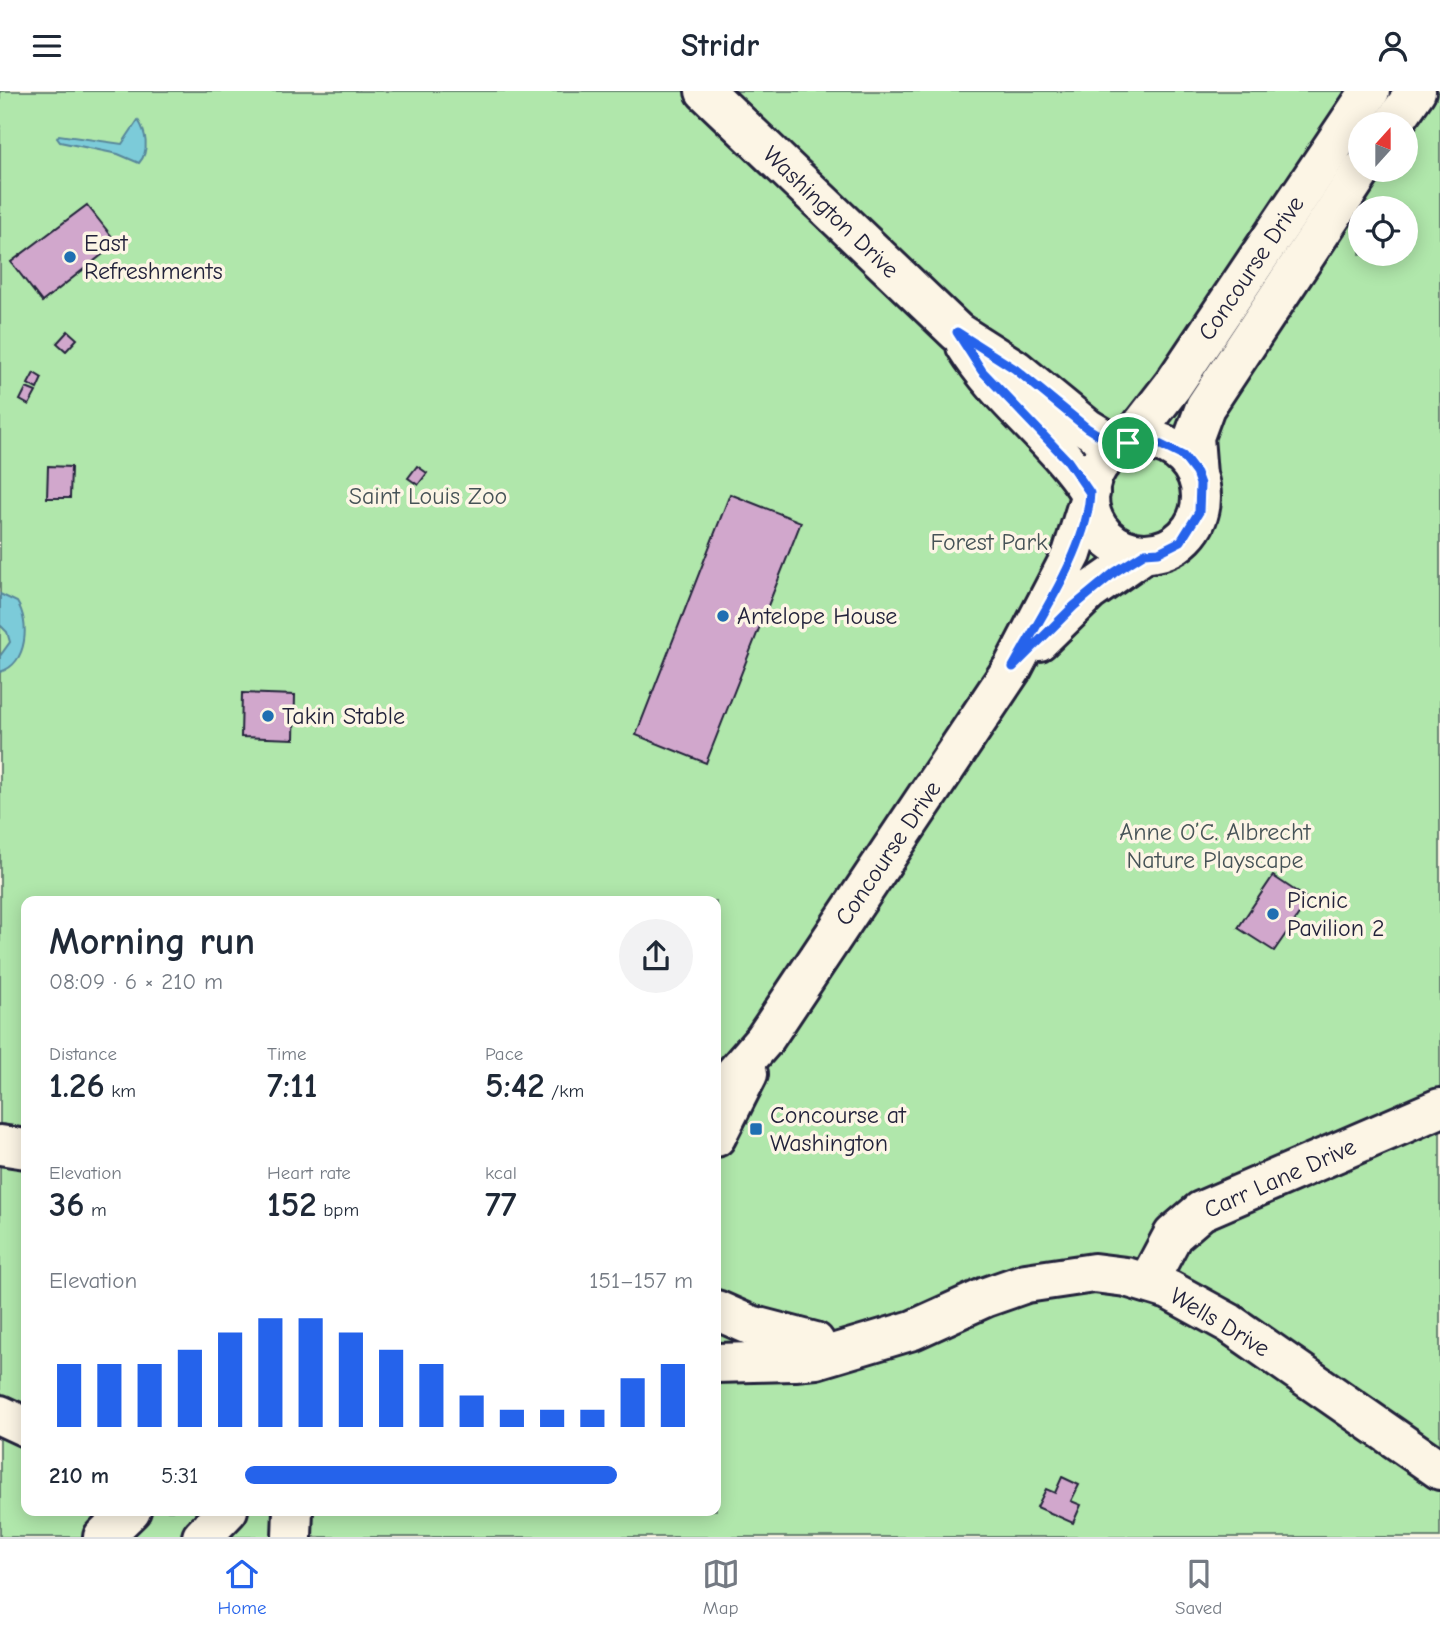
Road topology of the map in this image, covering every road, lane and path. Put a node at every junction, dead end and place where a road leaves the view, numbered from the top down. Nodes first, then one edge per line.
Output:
1 (705, 91) edge
2 (1370, 91) edge
3 (1416, 91) edge
4 (1401, 112) edge
5 (1354, 182) edge
6 (957, 332) junction
7 (1123, 445) junction
8 (1197, 475) junction
9 (1090, 496) junction
10 (1145, 553) junction
11 (1013, 667) junction
12 (764, 1040) junction
13 (721, 1089) edge
14 (1440, 1108) edge
15 (721, 1127) edge
16 (0, 1145) edge
17 (21, 1148) edge
18 (1148, 1282) junction
19 (721, 1312) edge
20 (852, 1346) junction
21 (721, 1348) edge
22 (794, 1361) junction
23 (721, 1363) edge
24 (0, 1415) edge
25 (21, 1425) edge
26 (1440, 1470) edge
27 (125, 1516) edge
28 (222, 1516) edge
29 (293, 1516) edge
30 (103, 1537) edge
31 (202, 1537) edge
32 (292, 1537) edge

1 - 6 main road, Washington Drive
2 - 7 main road, Concourse Drive
3 - 4 main road
5 - 8 main road, Concourse Drive
6 - 7 main road, Washington Drive
6 - 9 main road, Washington Drive
7 - 8 main road
7 - 9 main road
8 - 10 main road
9 - 10 main road
9 - 11 main road, Concourse Drive
10 - 11 main road, Concourse Drive
11 - 12 main road, Concourse Drive
12 - 13 main road, Concourse Drive
12 - 15 main road, Concourse Drive
14 - 18 main road, Carr Lane Drive
16 - 17 main road
18 - 20 main road, Wells Drive
18 - 26 main road, Wells Drive
19 - 20 main road, Wells Drive
20 - 22 main road, Wells Drive
21 - 22 main road, Wells Drive
22 - 23 main road
24 - 25 main road
27 - 30 main road
28 - 31 main road
29 - 32 main road

